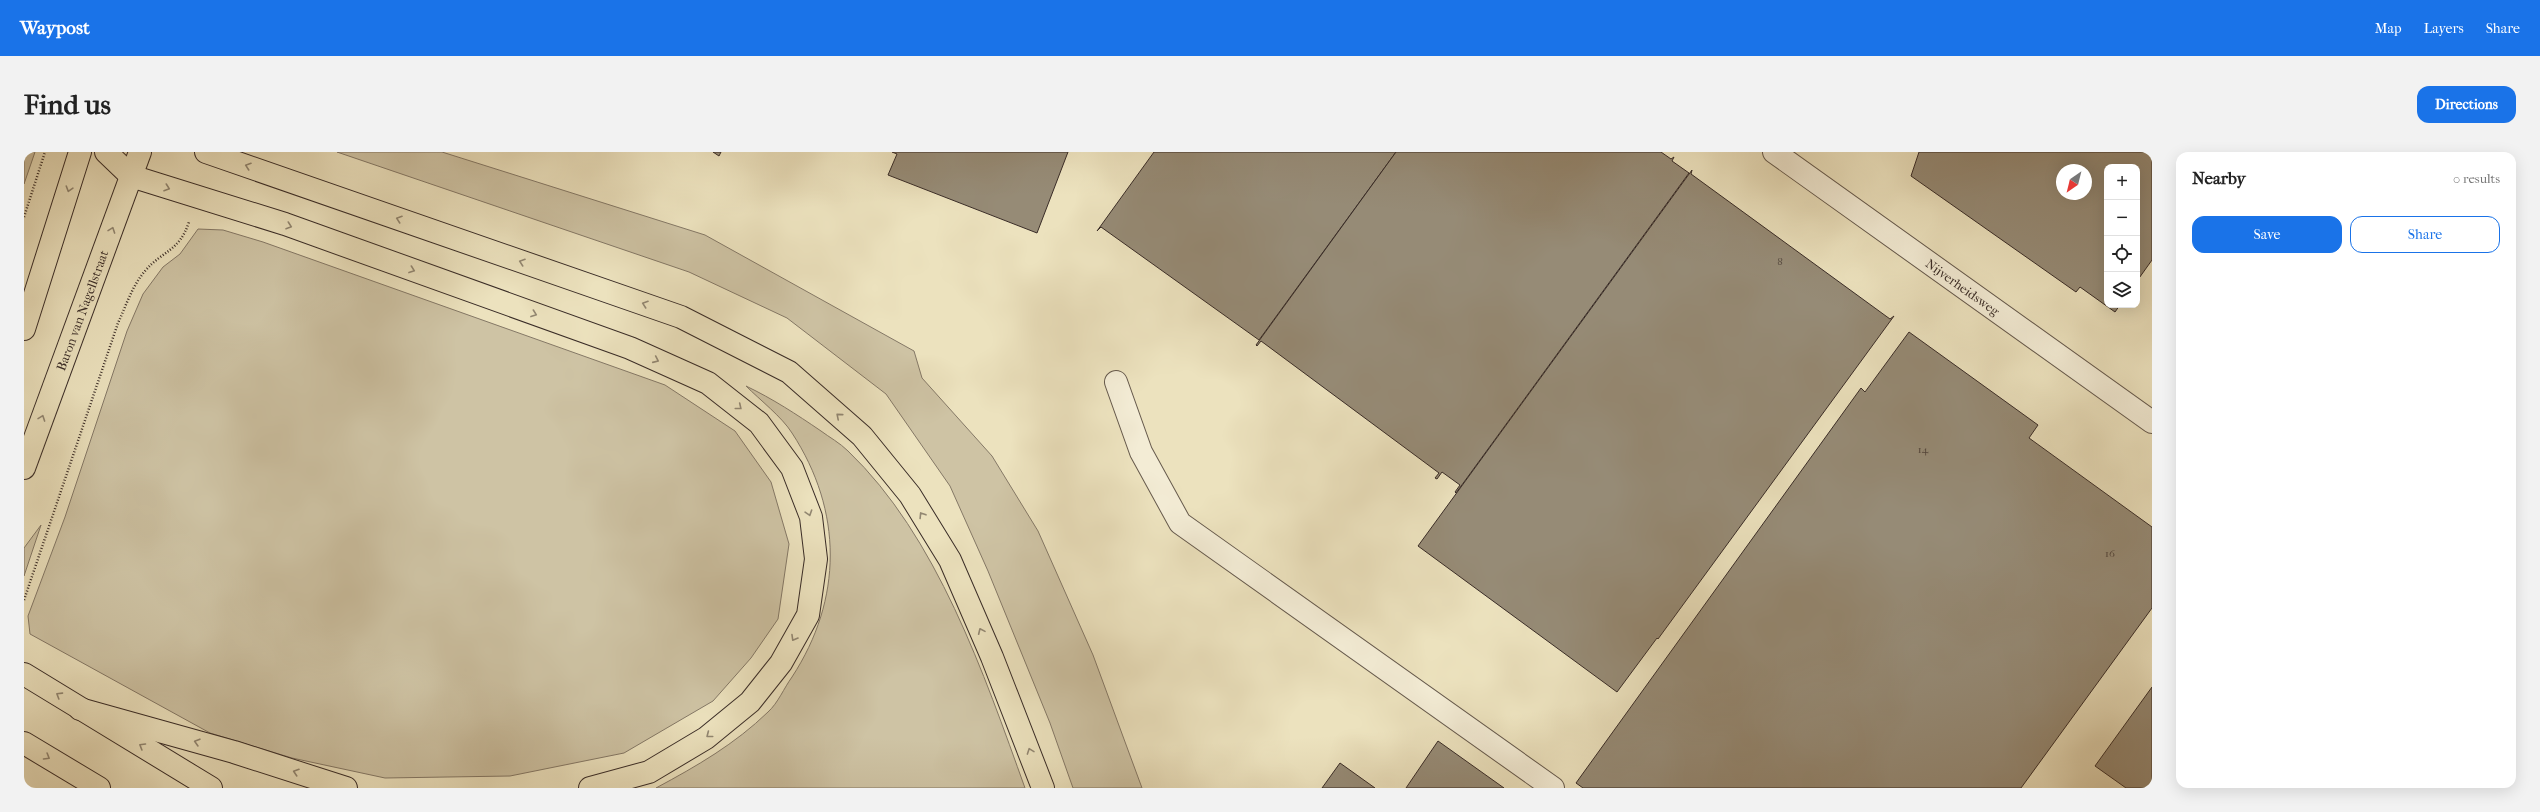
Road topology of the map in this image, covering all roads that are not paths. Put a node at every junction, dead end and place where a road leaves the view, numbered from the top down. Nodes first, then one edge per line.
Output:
1 (80, 152) edge
2 (106, 152) edge
3 (140, 152) edge
4 (206, 152) edge
5 (1774, 152) edge
6 (132, 176) junction
7 (24, 329) edge
8 (1116, 382) dead end
9 (2152, 422) edge
10 (24, 468) edge
11 (31, 678) edge
12 (80, 709) junction
13 (24, 743) edge
14 (69, 770) junction
15 (89, 788) edge
16 (99, 788) edge
17 (211, 788) edge
18 (346, 788) edge
19 (590, 788) edge
20 (1043, 788) edge
21 (1553, 788) edge

1 -> 7 main road
2 - 6 main road
3 - 6 main road, Baron van Nagellstraat
20 -> 4 main road
5 - 9 street, Nijverheidsweg
10 -> 6 main road, Baron van Nagellstraat
6 -> 19 main road
8 - 21 street
12 -> 11 main road
17 -> 12 main road
18 -> 12 main road
13 -> 14 main road
14 - 15 main road
14 - 16 main road

